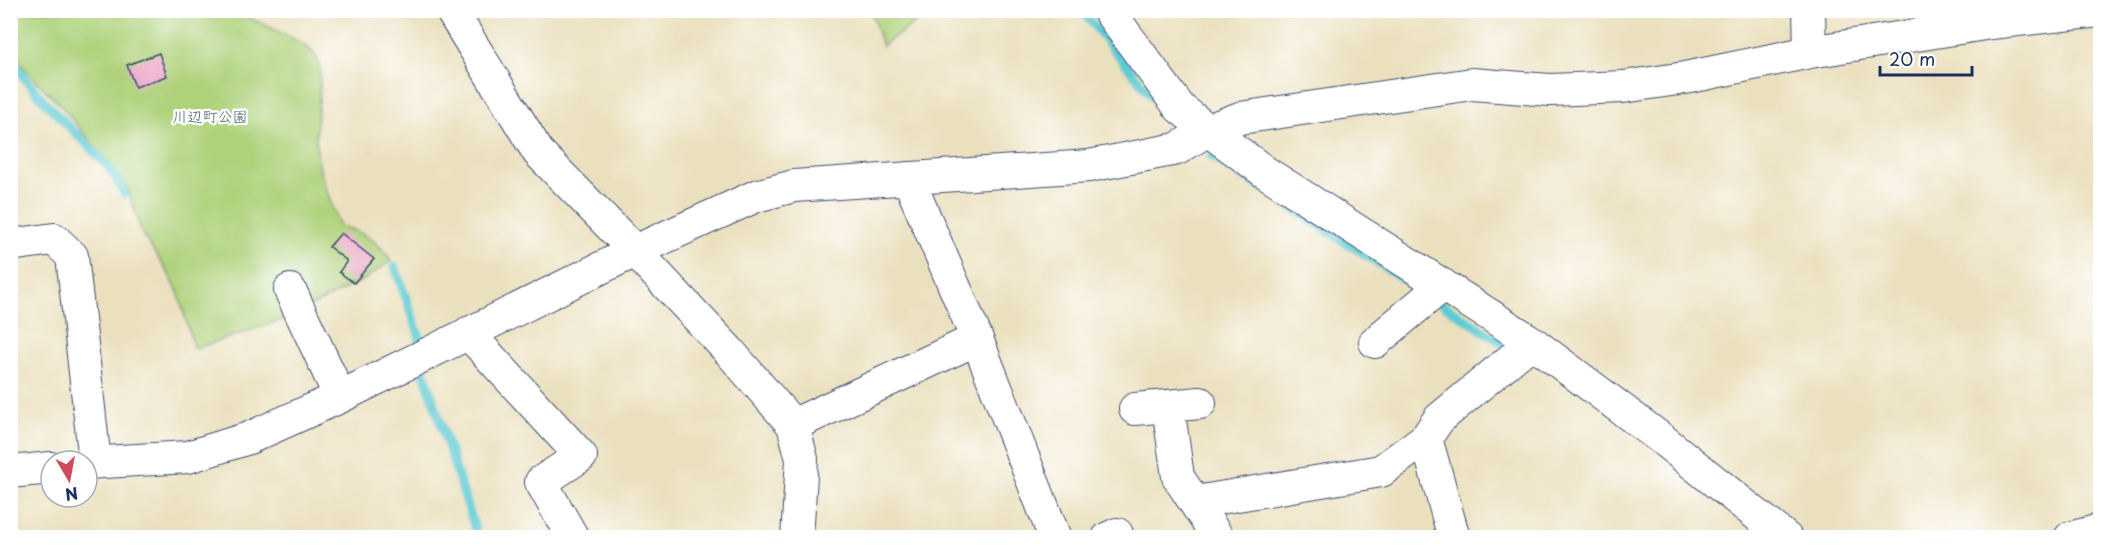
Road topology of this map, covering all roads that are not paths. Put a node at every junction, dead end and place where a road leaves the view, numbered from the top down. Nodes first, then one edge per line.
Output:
1 (451, 10) edge
2 (1108, 10) edge
3 (1809, 10) edge
4 (2100, 11) edge
5 (1810, 51) junction
6 (1208, 130) junction
7 (908, 178) junction
8 (10, 245) edge
9 (635, 251) junction
10 (1443, 285) junction
11 (290, 290) dead end
12 (468, 333) junction
13 (976, 339) junction
14 (1375, 342) dead end
15 (1532, 342) junction
16 (340, 397) junction
17 (1200, 403) dead end
18 (1168, 406) junction
19 (1135, 409) dead end
20 (793, 425) junction
21 (1426, 438) junction
22 (90, 449) edge
23 (99, 463) edge
24 (39, 469) edge
25 (10, 472) edge
26 (1196, 502) junction
27 (2100, 530) edge
28 (573, 537) edge
29 (797, 537) edge
30 (1055, 537) edge
31 (1218, 537) edge
32 (1454, 537) edge
33 (1786, 537) edge
34 (2070, 537) edge

1 - 9 street
2 - 6 street
3 - 5 street
4 - 5 street
5 - 6 street
6 - 7 street
6 - 10 street
7 - 9 street
7 - 13 street
8 - 22 street
9 - 12 street
9 - 20 street
10 - 14 street
10 - 15 street
11 - 16 street
12 - 16 street
12 - 28 street
13 - 20 street
13 - 30 street
15 - 21 street
15 - 33 street
16 - 23 street
17 - 18 street
18 - 19 street
18 - 26 street
20 - 29 street
21 - 26 street
21 - 32 street
24 - 25 street
26 - 31 street
27 - 34 street

